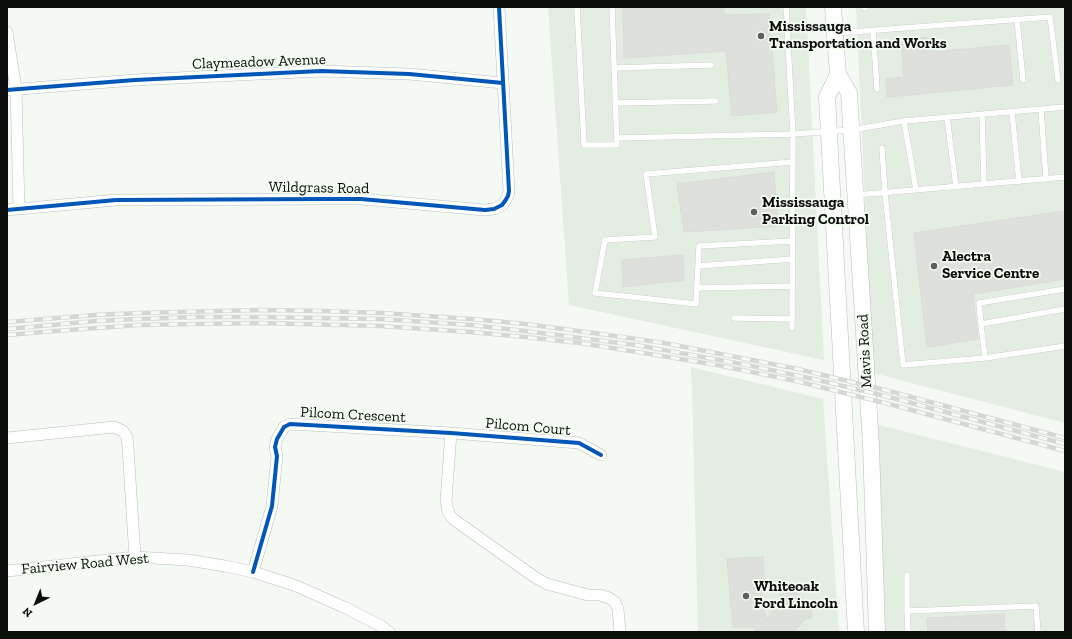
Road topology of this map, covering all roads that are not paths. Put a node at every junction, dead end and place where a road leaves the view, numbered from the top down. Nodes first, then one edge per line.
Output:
1 (499, 7) edge
2 (577, 7) edge
3 (612, 7) edge
4 (786, 7) edge
5 (833, 7) edge
6 (1016, 19) junction
7 (873, 30) junction
8 (7, 32) edge
9 (835, 33) junction
10 (711, 65) dead end
11 (614, 68) junction
12 (838, 74) junction
13 (1023, 80) dead end
14 (1058, 80) dead end
15 (503, 83) junction
16 (11, 89) edge
17 (877, 89) dead end
18 (716, 101) dead end
19 (615, 103) junction
20 (1065, 107) edge
21 (1042, 110) junction
22 (1012, 112) junction
23 (982, 115) junction
24 (946, 117) junction
25 (904, 121) junction
26 (851, 130) junction
27 (829, 132) junction
28 (793, 134) junction
29 (617, 138) junction
30 (882, 148) dead end
31 (793, 162) junction
32 (1065, 177) edge
33 (1046, 179) junction
34 (1019, 182) junction
35 (984, 184) junction
36 (956, 187) junction
37 (916, 190) junction
38 (885, 193) junction
39 (856, 195) junction
40 (19, 208) junction
41 (7, 210) edge
42 (793, 241) junction
43 (793, 259) junction
44 (698, 266) junction
45 (793, 286) junction
46 (696, 288) junction
47 (1065, 289) edge
48 (1065, 309) edge
49 (734, 318) dead end
50 (792, 319) junction
51 (981, 324) junction
52 (792, 328) dead end
53 (1065, 346) edge
54 (985, 358) junction
55 (451, 433) junction
56 (7, 438) edge
57 (601, 455) dead end
58 (135, 557) junction
59 (7, 571) edge
60 (254, 572) junction
61 (907, 575) dead end
62 (907, 611) junction
63 (389, 632) edge
64 (620, 632) edge
65 (856, 632) edge
66 (877, 632) edge
67 (908, 632) edge
68 (1038, 632) edge

1 - 15 street, Wildgrass Road
2 - 29 lane
3 - 11 lane
4 - 28 lane
5 - 9 main road, Mavis Road
6 - 7 lane
6 - 13 lane
6 - 14 lane
7 - 9 lane
7 - 17 lane
8 - 16 street
9 - 12 main road, Mavis Road
10 - 11 lane
11 - 19 lane
12 - 26 main road, Mavis Road
12 - 27 main road, Mavis Road
15 - 16 street, Claymeadow Avenue
15 - 40 street, Wildgrass Road
16 - 40 street
18 - 19 lane
19 - 29 lane
20 - 21 lane
21 - 22 lane
21 - 33 lane
22 - 23 lane
22 - 34 lane
23 - 24 lane
23 - 35 lane
24 - 25 lane
24 - 36 lane
25 - 26 lane
25 - 37 lane
26 - 27 lane
26 - 39 main road, Mavis Road
27 - 28 lane
27 - 65 main road, Mavis Road
28 - 29 lane
28 - 31 lane
30 - 38 lane
31 - 42 lane
31 - 46 lane
32 - 33 lane
33 - 34 lane
34 - 35 lane
35 - 36 lane
36 - 37 lane
37 - 38 lane
38 - 39 lane
38 - 54 lane
39 - 66 main road, Mavis Road
40 - 41 street, Wildgrass Road
42 - 43 lane
42 - 44 lane
43 - 44 lane
43 - 45 lane
44 - 46 lane
45 - 46 lane
45 - 50 lane
47 - 51 lane
48 - 51 lane
49 - 50 lane
50 - 52 lane
51 - 54 lane
53 - 54 lane
55 - 57 street, Pilcom Court
55 - 60 street, Pilcom Crescent
55 - 64 street
56 - 58 street
58 - 59 street, Fairview Road West
58 - 60 street, Fairview Road West
60 - 63 street, Fairview Road West
61 - 62 lane
62 - 67 lane
62 - 68 lane

